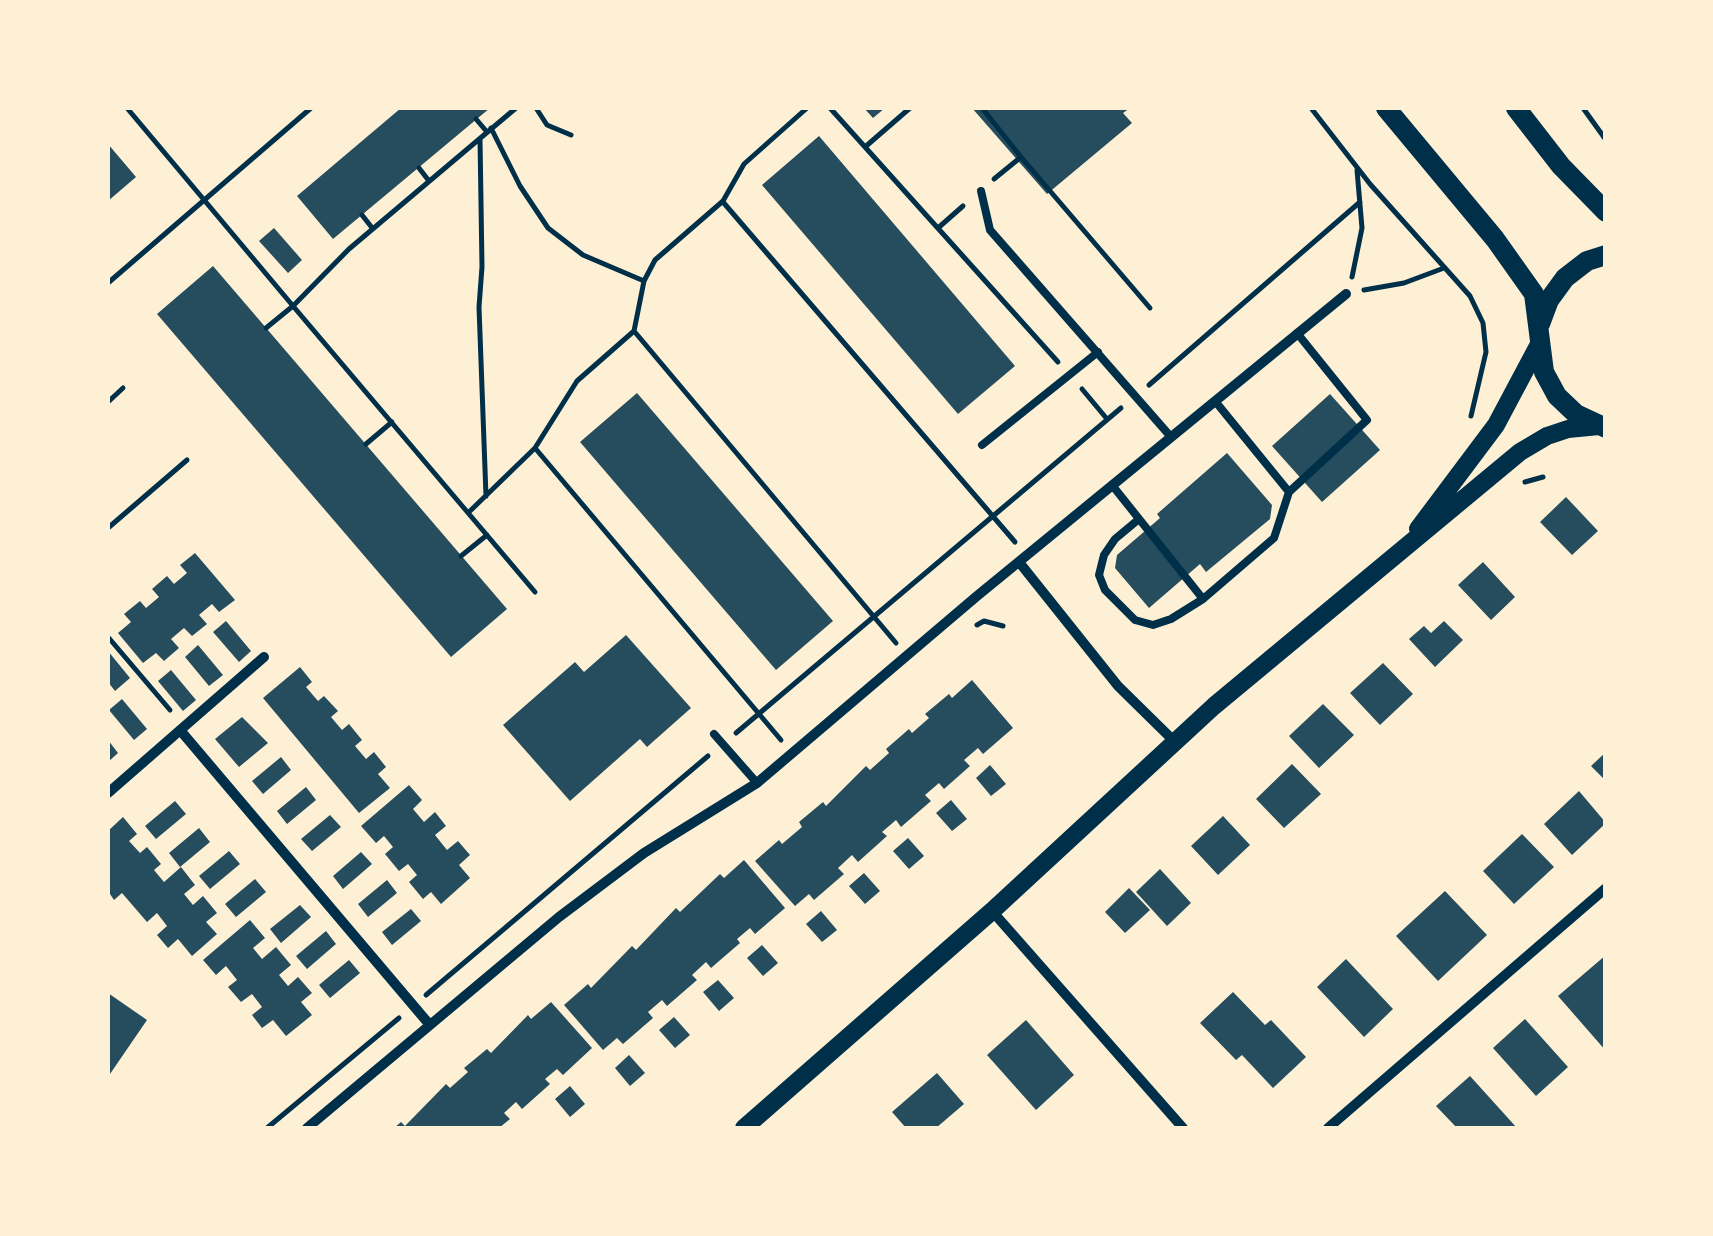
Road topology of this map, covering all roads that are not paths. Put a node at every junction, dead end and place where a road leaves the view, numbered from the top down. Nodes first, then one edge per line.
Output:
1 (1386, 108) edge
2 (1516, 108) edge
3 (980, 192) road end
4 (1606, 212) edge
5 (1606, 255) edge
6 (1346, 294) road end
7 (1298, 333) junction
8 (1539, 336) junction
9 (1098, 352) junction
10 (1215, 401) junction
11 (1602, 427) edge
12 (1171, 437) junction
13 (982, 446) dead end
14 (1112, 486) junction
15 (1289, 492) junction
16 (1139, 519) junction
17 (1396, 557) junction
18 (1023, 559) junction
19 (1203, 599) junction
20 (264, 656) dead end
21 (182, 728) junction
22 (714, 734) dead end
23 (1176, 743) junction
24 (758, 783) junction
25 (108, 793) edge
26 (1606, 888) edge
27 (992, 911) junction
28 (429, 1024) junction
29 (307, 1128) edge
30 (744, 1128) edge
31 (1183, 1128) edge
32 (1328, 1128) edge

1 - 8 main road
2 - 4 main road
3 - 9 lane
5 - 8 main road
6 - 7 street
7 - 10 street
7 - 15 lane
8 - 11 main road
8 - 17 street
9 - 12 lane
9 - 13 lane
10 - 12 street
10 - 15 lane
11 - 17 street
12 - 14 street
14 - 16 lane
14 - 18 street
15 - 19 lane
16 - 19 lane
16 - 19 lane
17 - 23 street
18 - 23 street
18 - 24 street
20 - 21 street
21 - 25 street
21 - 28 street
22 - 24 lane
23 - 27 street
24 - 28 street
26 - 32 street
27 - 30 street
27 - 31 street
28 - 29 street

